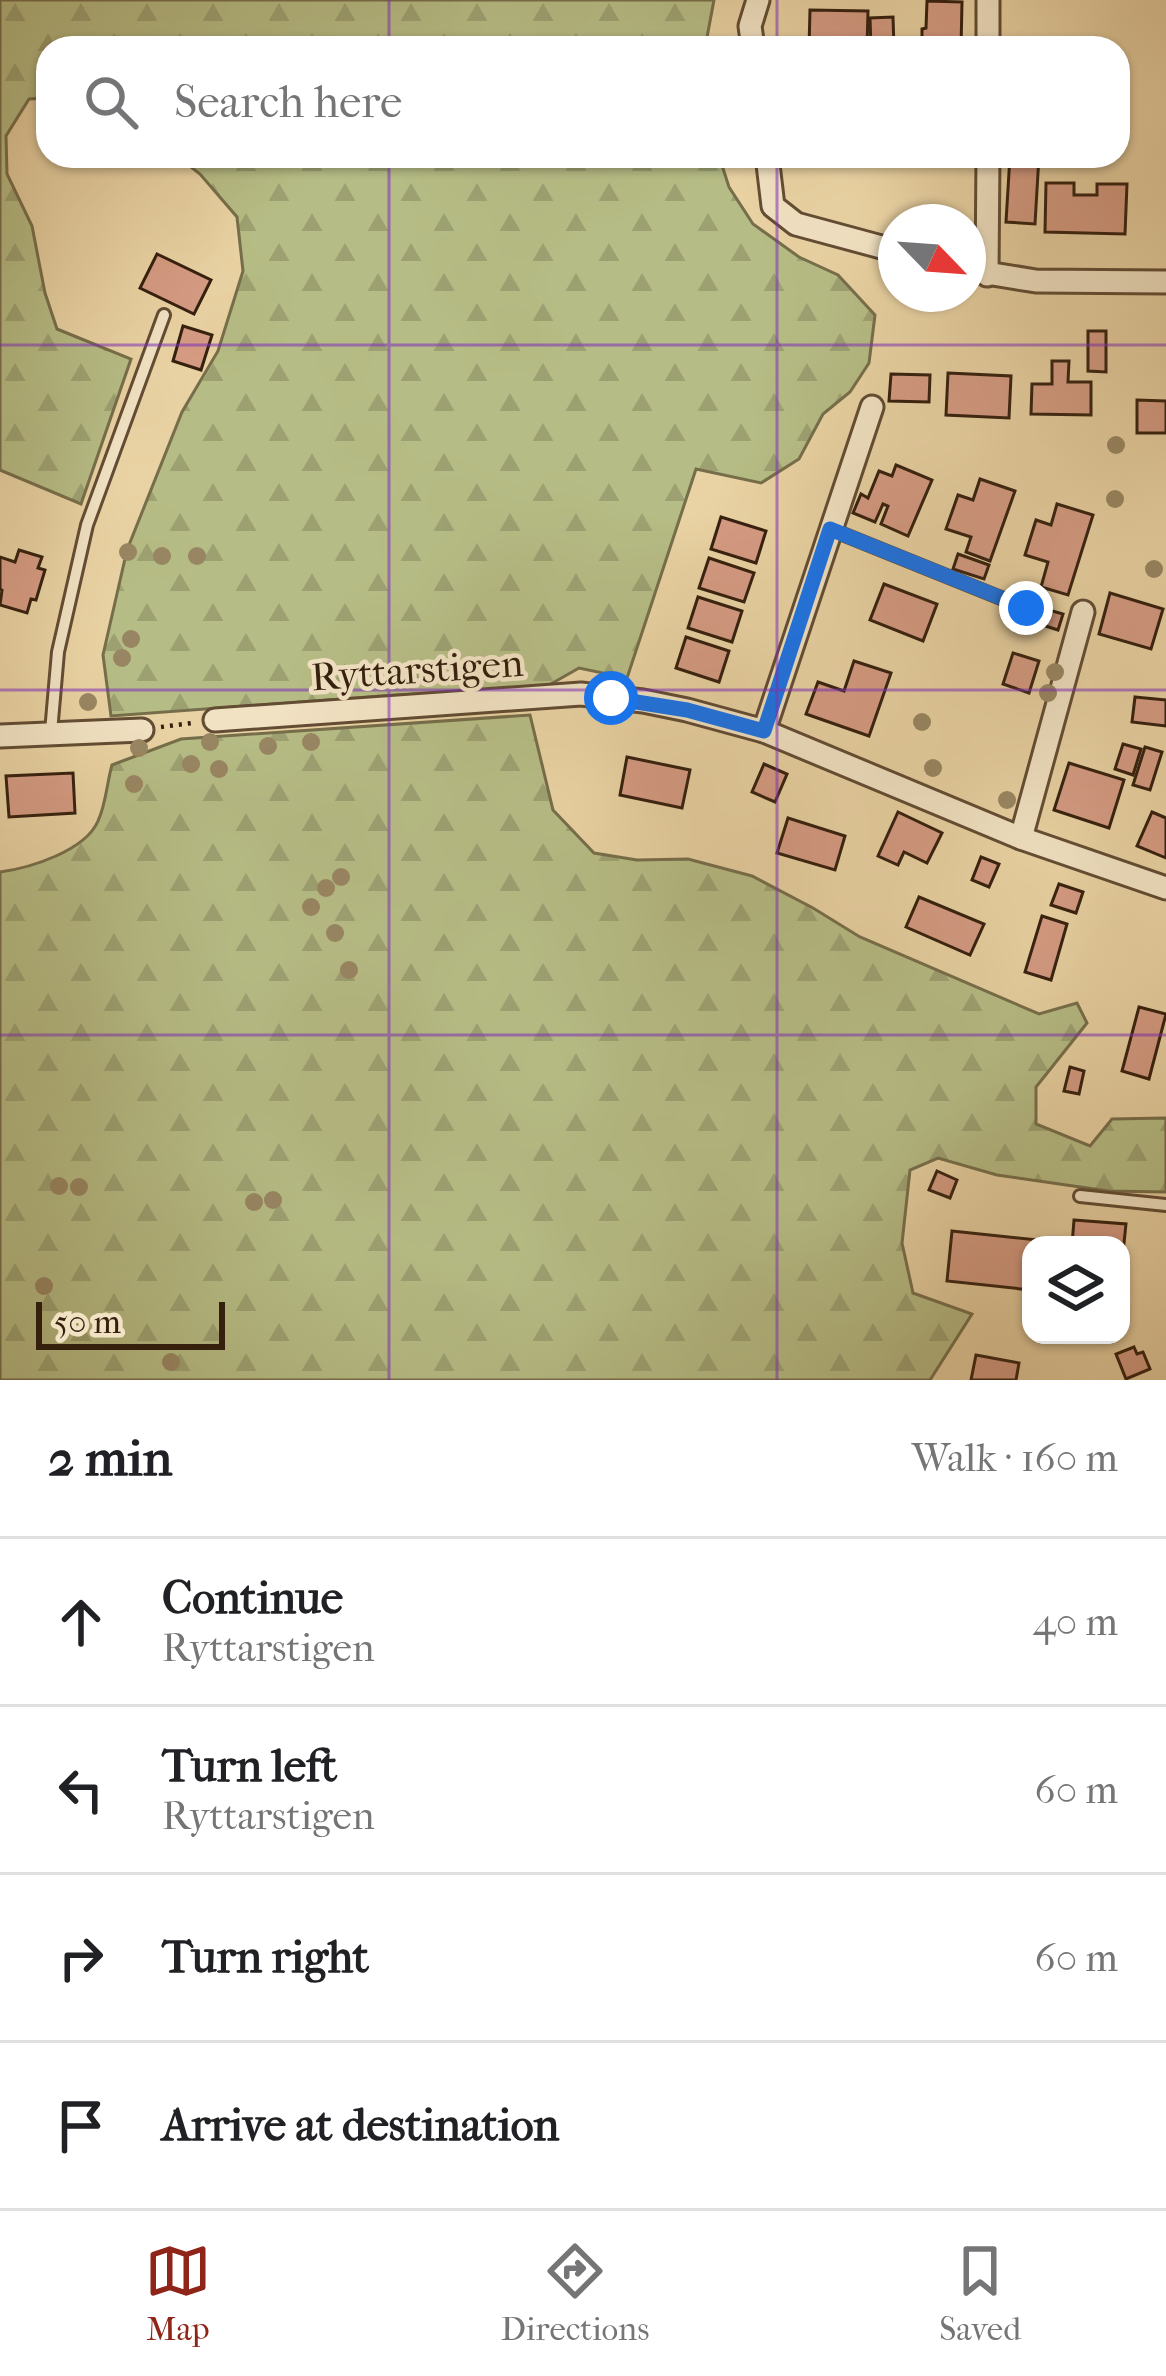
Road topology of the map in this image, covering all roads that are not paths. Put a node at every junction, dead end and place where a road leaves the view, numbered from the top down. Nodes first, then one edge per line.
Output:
1 (758, 0) edge
2 (988, 0) edge
3 (751, 36) edge
4 (988, 36) edge
5 (768, 168) edge
6 (987, 168) edge
7 (984, 204) edge
8 (878, 246) edge
9 (986, 273) edge
10 (1166, 282) edge
11 (164, 315) dead end
12 (872, 407) dead end
13 (830, 529) junction
14 (1026, 608) dead end
15 (1083, 612) dead end
16 (215, 720) road end
17 (142, 730) road end
18 (764, 731) junction
19 (0, 736) edge
20 (51, 736) junction
21 (1021, 838) junction
22 (1166, 888) edge
23 (1080, 1196) dead end
24 (1166, 1205) edge

1 - 3 street
2 - 4 street
5 - 8 street
6 - 7 street
9 - 10 street
11 - 20 lane
12 - 13 street
13 - 14 lane
13 - 18 street
15 - 21 street
16 - 18 street, Ryttarstigen
17 - 20 street
18 - 21 street, Ryttarstigen
19 - 20 street
21 - 22 street, Ryttarstigen
23 - 24 lane

